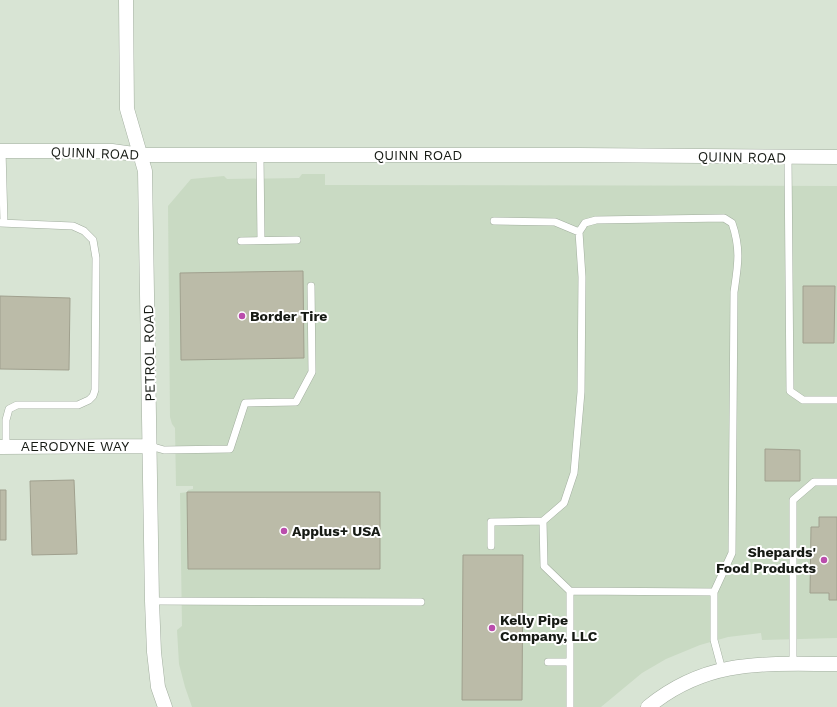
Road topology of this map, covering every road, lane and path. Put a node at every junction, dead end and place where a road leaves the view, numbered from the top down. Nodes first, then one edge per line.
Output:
1 (126, 0) edge
2 (1, 150) edge
3 (141, 155) junction
4 (260, 156) junction
5 (788, 157) junction
6 (837, 157) edge
7 (494, 221) dead end
8 (2, 223) edge
9 (579, 232) junction
10 (241, 240) dead end
11 (261, 240) junction
12 (297, 240) dead end
13 (311, 286) dead end
14 (837, 400) edge
15 (150, 446) junction
16 (3, 447) edge
17 (837, 482) edge
18 (543, 521) junction
19 (491, 546) dead end
20 (570, 591) junction
21 (714, 592) junction
22 (152, 601) junction
23 (421, 602) dead end
24 (548, 662) dead end
25 (570, 662) junction
26 (793, 664) junction
27 (837, 664) edge
28 (722, 670) junction
29 (165, 707) edge
30 (570, 707) edge
31 (648, 707) edge

1 - 3 street, PETROL ROAD
2 - 3 street, QUINN ROAD
2 - 8 lane
3 - 4 street, QUINN ROAD
3 - 15 street, PETROL ROAD
4 - 5 street, QUINN ROAD
4 - 11 lane
5 - 6 street, QUINN ROAD
5 - 14 lane
7 - 9 lane
8 - 16 lane
9 - 18 lane
9 - 21 lane
10 - 11 lane
11 - 12 lane
13 - 15 lane
15 - 16 street, AERODYNE WAY
15 - 22 street, PETROL ROAD
17 - 26 lane
18 - 19 lane
18 - 20 lane
20 - 21 lane
20 - 25 lane
21 - 28 lane
22 - 23 lane
22 - 29 street, PETROL ROAD
24 - 25 lane
25 - 30 lane
26 - 27 street
26 - 28 street
28 - 31 street

